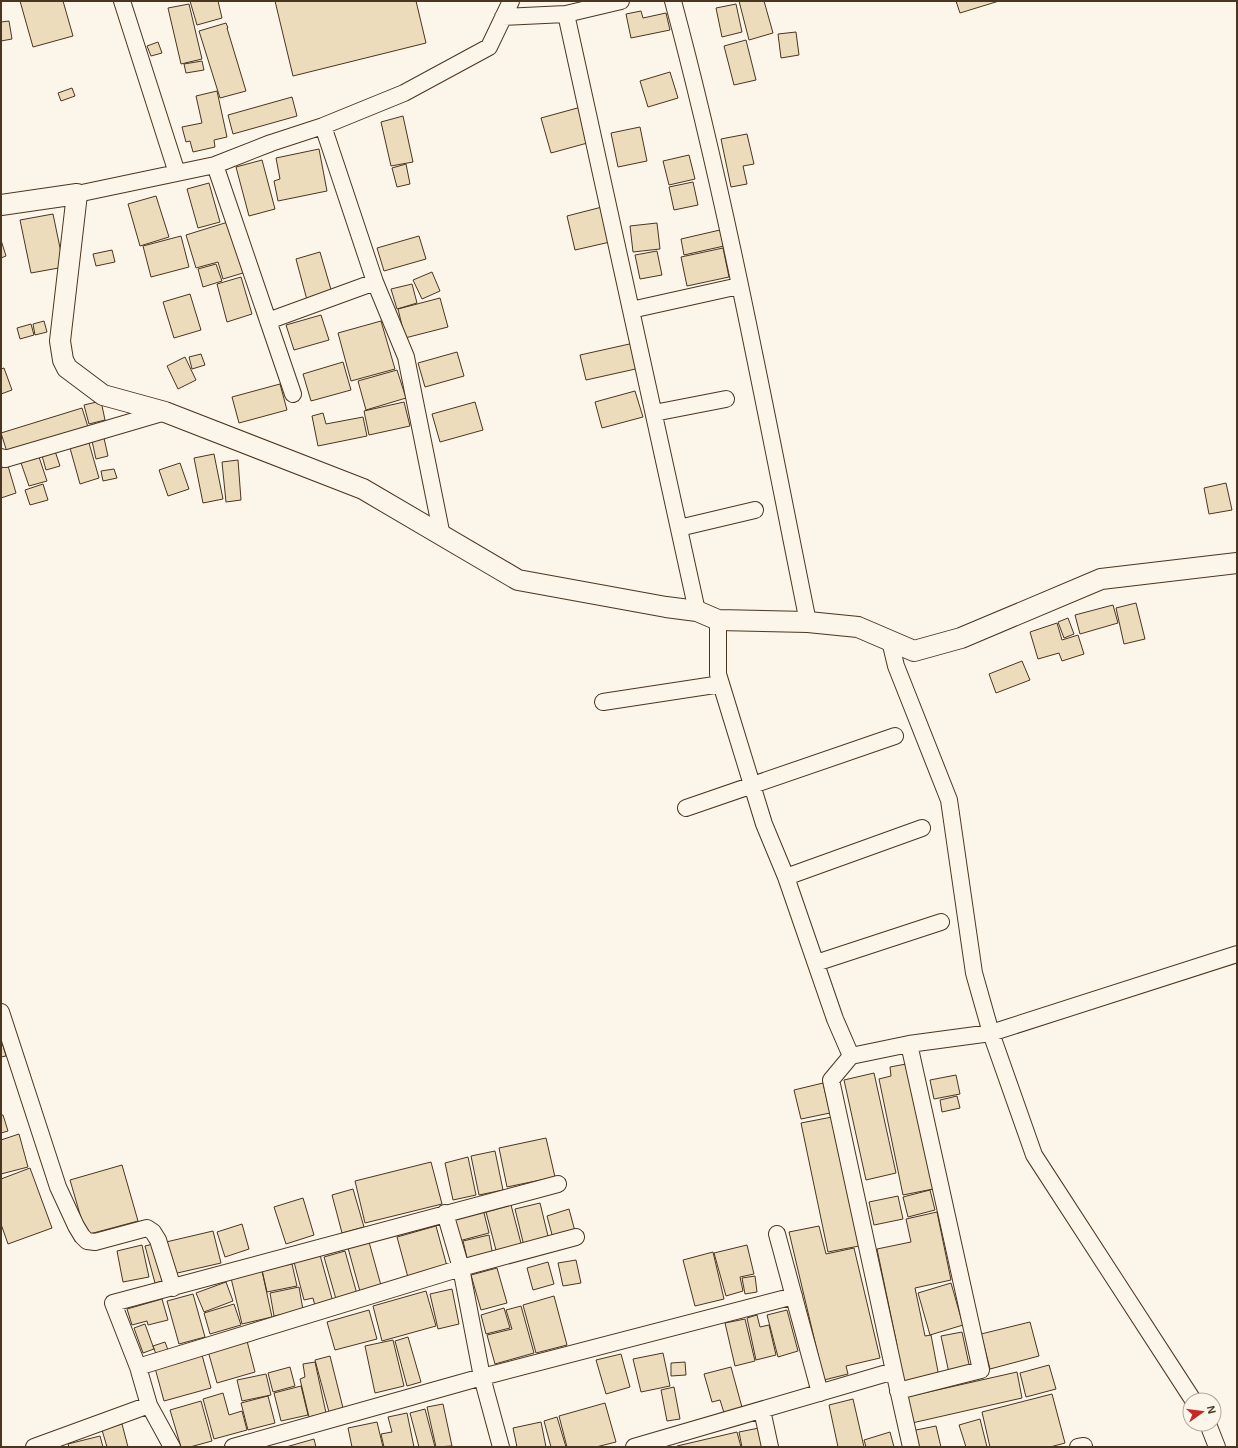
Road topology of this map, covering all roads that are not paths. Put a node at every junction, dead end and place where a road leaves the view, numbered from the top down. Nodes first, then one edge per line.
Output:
1 (122, 1) edge
2 (511, 1) edge
3 (621, 1) edge
4 (673, 1) edge
5 (566, 14) junction
6 (503, 17) junction
7 (323, 126) junction
8 (215, 165) junction
9 (177, 173) junction
10 (77, 194) junction
11 (1, 205) edge
12 (375, 282) junction
13 (739, 286) junction
14 (631, 310) junction
15 (268, 321) junction
16 (293, 394) dead end
17 (726, 399) dead end
18 (165, 412) junction
19 (654, 413) junction
20 (1, 457) edge
21 (755, 510) dead end
22 (679, 528) junction
23 (442, 536) junction
24 (1237, 564) edge
25 (697, 610) junction
26 (718, 620) junction
27 (808, 622) junction
28 (890, 641) junction
29 (721, 684) junction
30 (603, 702) dead end
31 (895, 736) dead end
32 (752, 786) junction
33 (686, 808) dead end
34 (922, 828) dead end
35 (786, 877) junction
36 (941, 922) dead end
37 (1237, 954) edge
38 (816, 963) junction
39 (1, 1012) edge
40 (991, 1033) junction
41 (909, 1044) junction
42 (851, 1056) junction
43 (558, 1184) dead end
44 (445, 1213) junction
45 (777, 1234) dead end
46 (576, 1237) dead end
47 (462, 1268) junction
48 (173, 1288) junction
49 (794, 1296) junction
50 (138, 1367) junction
51 (894, 1372) junction
52 (482, 1377) junction
53 (898, 1391) junction
54 (1188, 1392) edge
55 (820, 1393) junction
56 (149, 1405) junction
57 (762, 1410) junction
58 (1211, 1432) edge
59 (57, 1443) edge
60 (34, 1447) edge
61 (172, 1447) edge
62 (233, 1447) edge
63 (501, 1447) edge
64 (634, 1447) edge
65 (770, 1447) edge
66 (911, 1447) edge
67 (1217, 1447) edge

1 - 9 street
2 - 6 street
3 - 5 street
4 - 13 street
5 - 6 street
5 - 14 street
6 - 7 street
7 - 8 street
7 - 12 street
8 - 9 street
8 - 15 street
9 - 10 street
10 - 11 street
10 - 18 street
12 - 15 street
12 - 23 street
13 - 14 street
13 - 27 street
14 - 19 street
15 - 16 street
17 - 19 street
18 - 20 street
18 - 23 street
19 - 22 street
21 - 22 street
22 - 25 street
23 - 25 street
24 - 28 street
25 - 26 street
26 - 27 street
26 - 29 street
27 - 28 street
28 - 40 street
29 - 30 street
29 - 32 street
31 - 32 street
32 - 33 street
32 - 35 street
34 - 35 street
35 - 38 street
36 - 38 street
37 - 40 street
38 - 42 street
39 - 48 street
40 - 41 street
40 - 54 street
41 - 42 street
41 - 53 street
42 - 51 street
43 - 44 street
44 - 47 street
44 - 48 street
45 - 49 street
46 - 47 street
47 - 50 street
47 - 52 street
48 - 50 street
49 - 52 street
49 - 55 street
50 - 56 street
51 - 53 street
51 - 55 street
52 - 62 street
52 - 63 street
53 - 66 street
55 - 57 street
56 - 59 street
56 - 61 street
57 - 64 street
57 - 65 street
58 - 67 street
59 - 60 street

